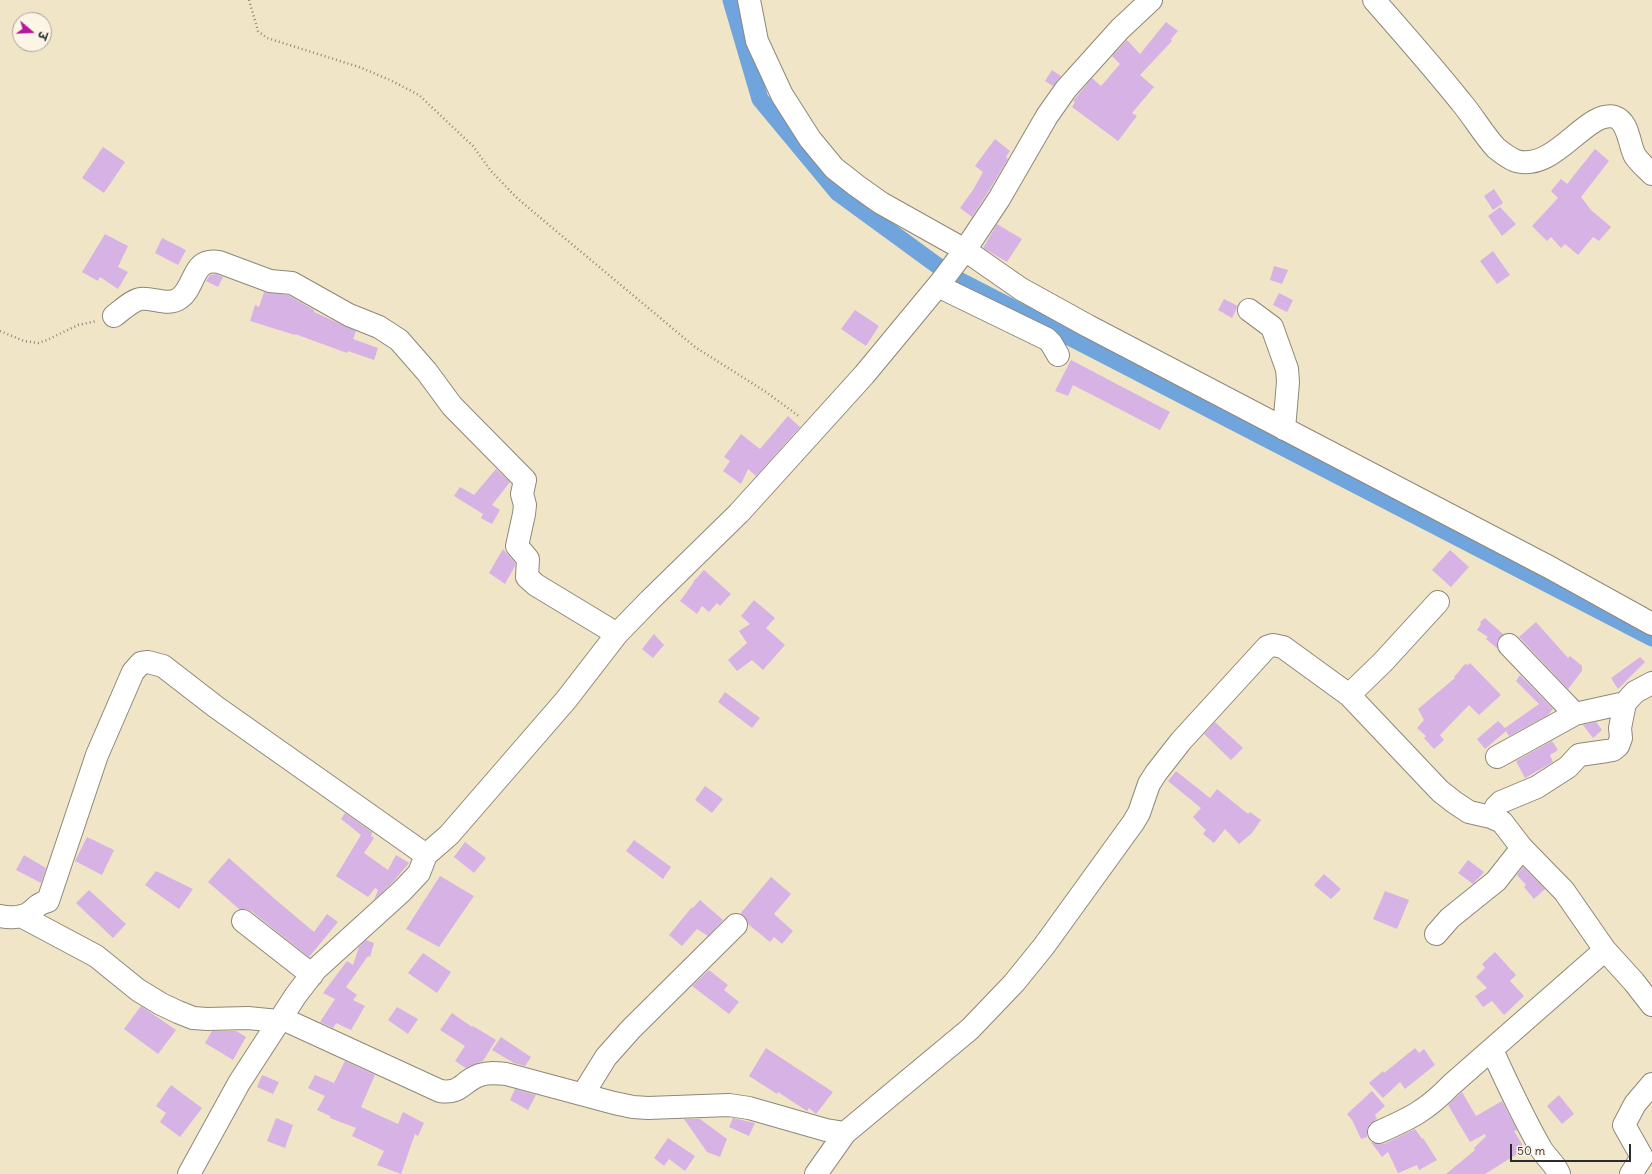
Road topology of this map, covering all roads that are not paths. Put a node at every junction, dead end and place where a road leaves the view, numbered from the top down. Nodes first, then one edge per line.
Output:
1 (749, 0) edge
2 (1151, 0) edge
3 (1374, 0) edge
4 (1652, 174) edge
5 (960, 256) junction
6 (939, 284) junction
7 (1249, 310) dead end
8 (114, 316) road end
9 (1058, 355) dead end
10 (1284, 429) junction
11 (1438, 602) dead end
12 (1652, 624) edge
13 (617, 634) junction
14 (1509, 645) dead end
15 (1652, 683) edge
16 (1349, 695) junction
17 (1625, 703) junction
18 (1575, 714) junction
19 (1497, 757) dead end
20 (1491, 816) junction
21 (1522, 848) junction
22 (426, 855) junction
23 (0, 916) edge
24 (22, 916) junction
25 (243, 920) dead end
26 (736, 926) dead end
27 (1436, 934) dead end
28 (1605, 950) junction
29 (312, 975) junction
30 (1652, 1005) edge
31 (280, 1020) junction
32 (1492, 1050) junction
33 (1652, 1084) edge
34 (583, 1094) junction
35 (1379, 1132) dead end
36 (845, 1133) junction
37 (189, 1174) edge
38 (816, 1174) edge
39 (1559, 1174) edge
40 (1631, 1174) edge

1 - 5 street
2 - 5 street
3 - 4 street
5 - 6 street
5 - 10 street
6 - 9 street
6 - 13 street
7 - 10 street
8 - 13 street
10 - 12 street
11 - 16 street
13 - 22 street
14 - 18 street
15 - 17 street
16 - 20 street
16 - 36 street
17 - 18 street
17 - 20 street
18 - 19 street
20 - 21 street
21 - 27 street
21 - 28 street
22 - 24 street
22 - 29 street
23 - 24 street
24 - 31 street
25 - 29 street
26 - 34 street
28 - 30 street
28 - 32 street
29 - 31 street
31 - 34 street
31 - 37 street
32 - 35 street
32 - 39 street
33 - 40 street
34 - 36 street
36 - 38 street

